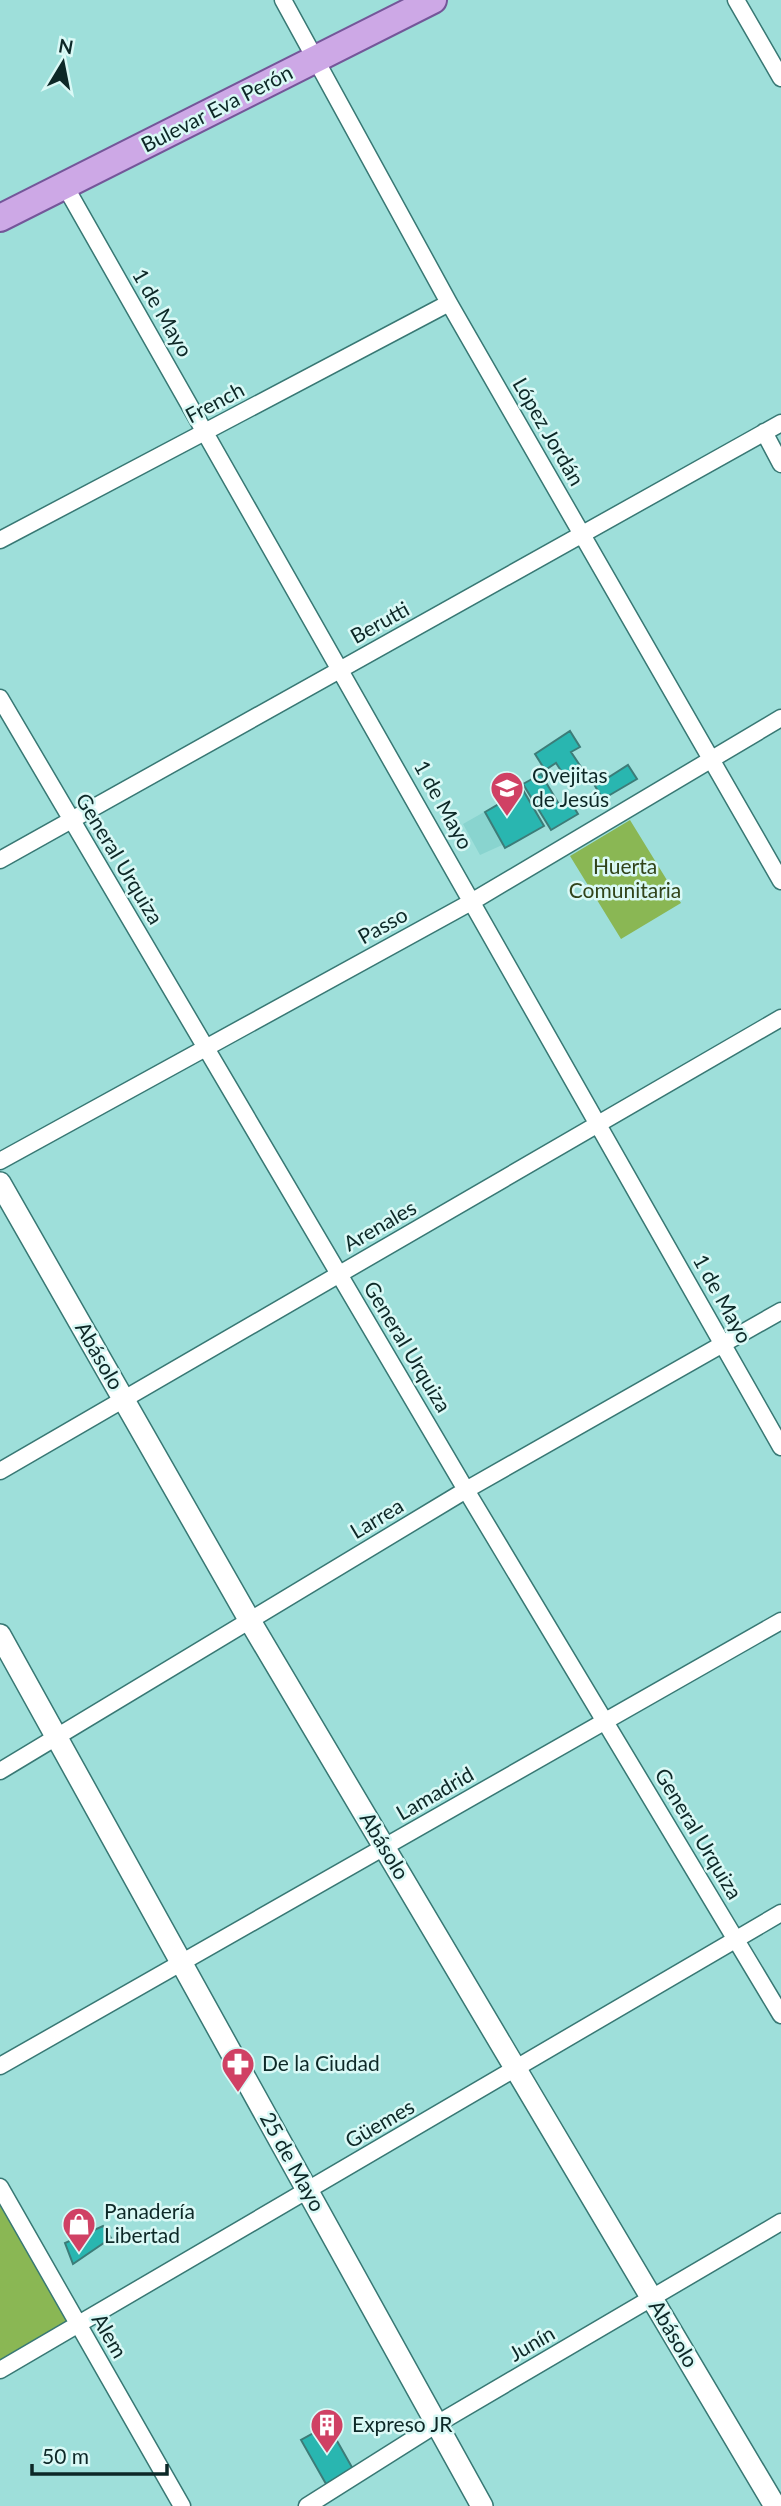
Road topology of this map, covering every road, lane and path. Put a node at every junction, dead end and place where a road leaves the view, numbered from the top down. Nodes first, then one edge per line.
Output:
1 (283, 0) edge
2 (433, 0) edge
3 (736, 0) edge
4 (317, 58) junction
5 (781, 78) edge
6 (65, 186) junction
7 (0, 218) edge
8 (449, 303) junction
9 (781, 423) edge
10 (206, 432) junction
11 (764, 432) junction
12 (781, 464) edge
13 (582, 534) junction
14 (0, 540) edge
15 (342, 668) junction
16 (0, 698) edge
17 (781, 718) edge
18 (710, 758) junction
19 (72, 820) junction
20 (0, 860) edge
21 (781, 881) edge
22 (473, 901) junction
23 (781, 1018) edge
24 (206, 1048) junction
25 (599, 1124) junction
26 (0, 1161) edge
27 (0, 1183) edge
28 (339, 1274) junction
29 (781, 1311) edge
30 (723, 1344) junction
31 (123, 1399) junction
32 (781, 1447) edge
33 (0, 1471) edge
34 (466, 1490) junction
35 (781, 1620) edge
36 (250, 1621) junction
37 (0, 1635) edge
38 (607, 1721) junction
39 (56, 1737) junction
40 (0, 1771) edge
41 (384, 1847) junction
42 (781, 1913) edge
43 (736, 1939) junction
44 (181, 1963) junction
45 (781, 2015) edge
46 (0, 2066) edge
47 (515, 2068) junction
48 (0, 2187) edge
49 (307, 2190) junction
50 (781, 2222) edge
51 (651, 2298) junction
52 (78, 2324) junction
53 (0, 2370) edge
54 (437, 2424) junction
55 (182, 2506) edge
56 (307, 2506) edge
57 (482, 2506) edge
58 (775, 2506) edge

1 - 4 street, López Jordán
2 - 4 main road, Bulevar Eva Perón
3 - 5 street
4 - 6 main road, Bulevar Eva Perón
4 - 8 street, López Jordán
6 - 7 main road, Bulevar Eva Perón
6 - 10 street, 1 de Mayo
8 - 10 street, French
8 - 13 street, López Jordán
9 - 11 street, Berutti
10 - 14 street, French
10 - 15 street, 1 de Mayo
11 - 12 street
11 - 13 street, Berutti
13 - 15 street, Berutti
13 - 18 street, López Jordán
15 - 19 street, Berutti
15 - 22 street, 1 de Mayo
16 - 19 street, General Urquiza
17 - 18 street, Passo
18 - 21 street, López Jordán
18 - 22 street, Passo
19 - 20 street, Berutti
19 - 24 street, General Urquiza
22 - 24 street, Passo
22 - 25 street, 1 de Mayo
23 - 25 street, Arenales
24 - 26 street, Passo
24 - 28 street, General Urquiza
25 - 28 street, Arenales
25 - 30 street, 1 de Mayo
27 - 31 street, Abásolo
28 - 31 street, Arenales
28 - 34 street, General Urquiza
29 - 30 street, Larrea
30 - 32 street, 1 de Mayo
30 - 34 street, Larrea
31 - 33 street, Arenales
31 - 36 street, Abásolo
34 - 36 street, Larrea
34 - 38 street, General Urquiza
35 - 38 street, Lamadrid
36 - 39 street, Larrea
36 - 41 street, Abásolo
37 - 39 street, 25 de Mayo
38 - 41 street, Lamadrid
38 - 43 street, General Urquiza
39 - 40 street, Larrea
39 - 44 street, 25 de Mayo
41 - 44 street, Lamadrid
41 - 47 street, Abásolo
42 - 43 street, Güemes
43 - 45 street, General Urquiza
43 - 47 street, Güemes
44 - 46 street, Lamadrid
44 - 49 street, 25 de Mayo
47 - 49 street, Güemes
47 - 51 street, Abásolo
48 - 52 street, Alem
49 - 52 street, Güemes
49 - 54 street, 25 de Mayo
50 - 51 street, Junín
51 - 54 street, Junín
51 - 58 street, Abásolo
52 - 53 street, Güemes
52 - 55 street, Alem
54 - 56 street, Junín
54 - 57 street, 25 de Mayo

